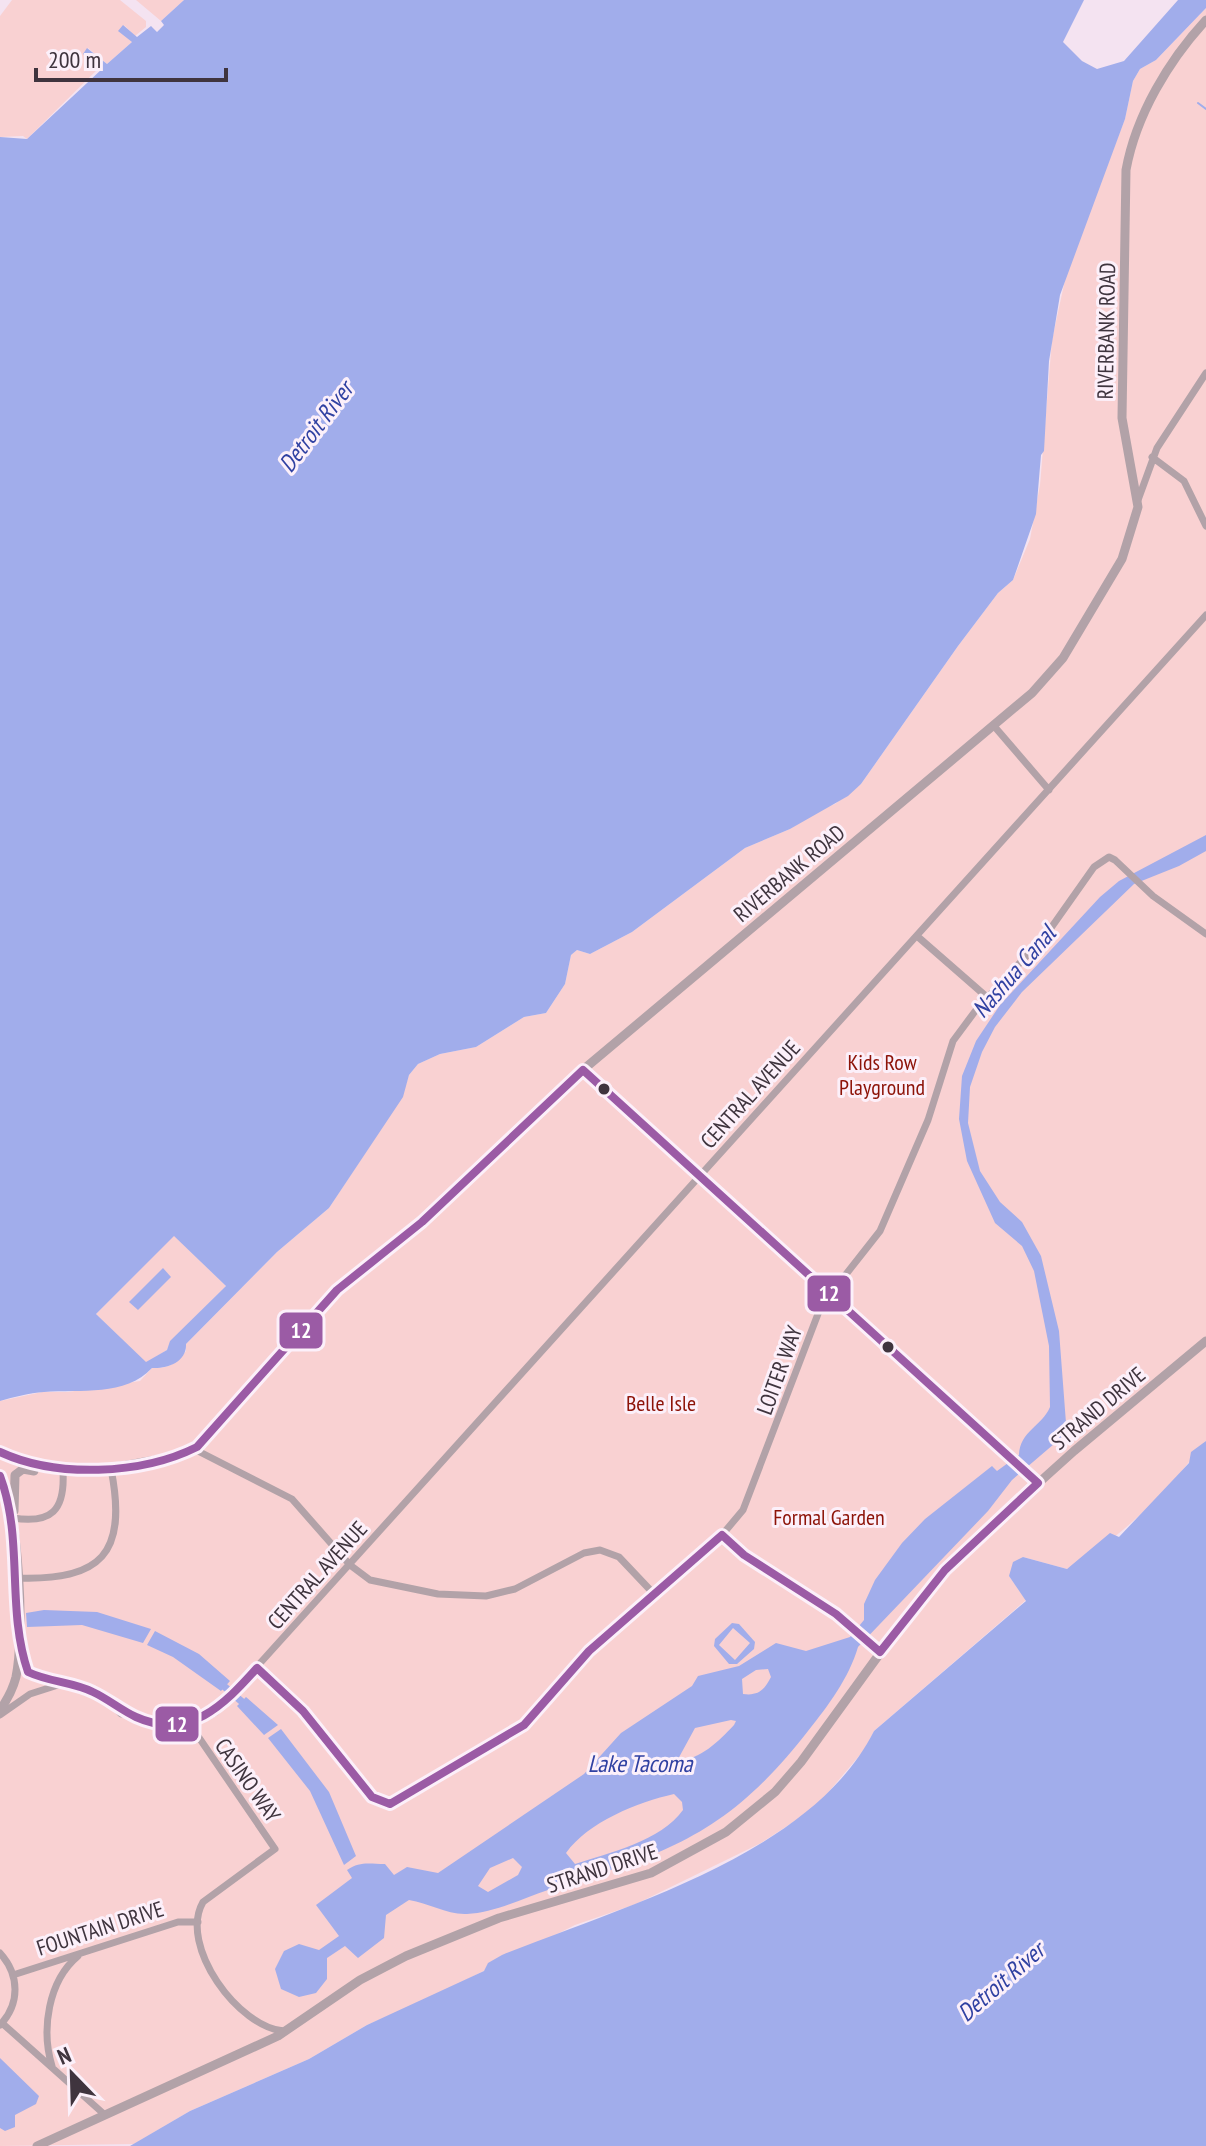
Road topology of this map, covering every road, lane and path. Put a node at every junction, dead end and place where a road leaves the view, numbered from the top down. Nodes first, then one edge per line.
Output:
1 (1206, 20) edge
2 (1206, 373) edge
3 (1152, 457) junction
4 (1138, 500) junction
5 (1206, 526) edge
6 (1206, 615) edge
7 (994, 726) junction
8 (1049, 790) junction
9 (1206, 934) edge
10 (917, 936) junction
11 (988, 998) junction
12 (583, 1070) junction
13 (701, 1175) junction
14 (830, 1293) junction
15 (1206, 1341) edge
16 (194, 1449) junction
17 (0, 1452) edge
18 (111, 1469) junction
19 (63, 1472) junction
20 (0, 1476) edge
21 (1038, 1483) junction
22 (13, 1518) junction
23 (722, 1535) junction
24 (350, 1565) junction
25 (17, 1578) junction
26 (654, 1594) junction
27 (18, 1630) junction
28 (880, 1652) junction
29 (257, 1668) junction
30 (66, 1684) junction
31 (0, 1712) edge
32 (189, 1723) junction
33 (198, 1922) junction
34 (86, 1952) junction
35 (0, 1953) edge
36 (13, 1975) junction
37 (1, 2024) edge
38 (286, 2031) junction
39 (52, 2068) junction
40 (105, 2115) junction
41 (37, 2146) edge

1 - 4 street, RIVERBANK ROAD
2 - 3 street
3 - 4 street
3 - 5 street
4 - 7 street, RIVERBANK ROAD
6 - 8 street, CENTRAL AVENUE
7 - 8 street
7 - 12 street, RIVERBANK ROAD
8 - 10 street, CENTRAL AVENUE
9 - 11 street, LOITER WAY
10 - 11 street
10 - 13 street, CENTRAL AVENUE
11 - 14 street, LOITER WAY
12 - 13 street
12 - 16 street, RIVERBANK ROAD
13 - 14 street
13 - 24 street, CENTRAL AVENUE
14 - 21 street
14 - 23 street, LOITER WAY
15 - 21 street, STRAND DRIVE
16 - 18 street
16 - 24 street
17 - 19 street
18 - 19 street
18 - 25 street
19 - 22 street
19 - 22 street
20 - 22 street
21 - 28 street, STRAND DRIVE
22 - 25 street
23 - 26 street, LOITER WAY
23 - 28 street
24 - 26 street
24 - 29 street, CENTRAL AVENUE
25 - 27 street
26 - 29 street, LOITER WAY
27 - 30 street, CASINO WAY
27 - 31 street
28 - 38 street, STRAND DRIVE
29 - 32 street, CENTRAL AVENUE
30 - 31 street
30 - 32 street, CASINO WAY
32 - 33 street, CASINO WAY
33 - 34 street, FOUNTAIN DRIVE
33 - 38 street
34 - 36 street, FOUNTAIN DRIVE
34 - 39 street
35 - 36 street, FOUNTAIN DRIVE
36 - 37 street, FOUNTAIN DRIVE
37 - 39 street, FOUNTAIN DRIVE
38 - 40 street, STRAND DRIVE
39 - 40 street, FOUNTAIN DRIVE
40 - 41 street, STRAND DRIVE

